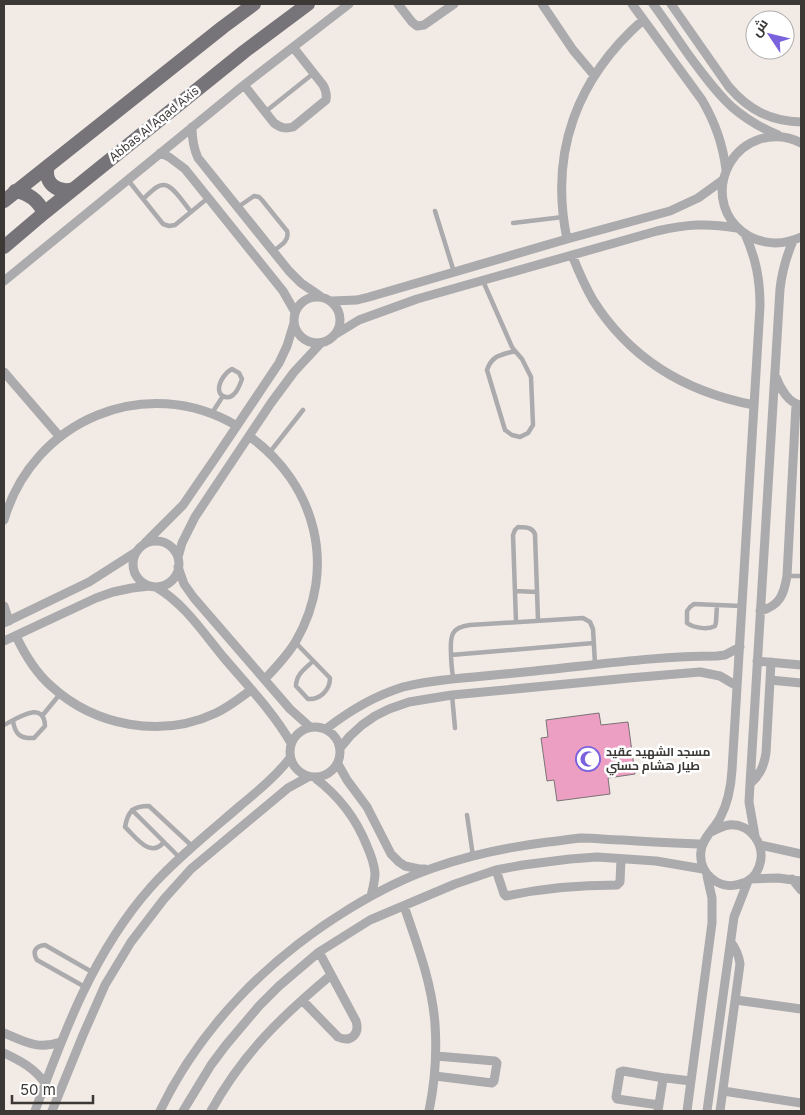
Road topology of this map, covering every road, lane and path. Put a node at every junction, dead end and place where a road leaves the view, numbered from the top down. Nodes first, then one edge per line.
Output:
1 (254, 4) edge
2 (308, 4) edge
3 (350, 4) edge
4 (454, 4) edge
5 (542, 4) edge
6 (632, 4) edge
7 (653, 4) edge
8 (671, 4) edge
9 (401, 5) edge
10 (644, 20) junction
11 (293, 47) junction
12 (314, 73) junction
13 (594, 75) junction
14 (244, 85) junction
15 (265, 112) junction
16 (801, 122) edge
17 (192, 126) junction
18 (780, 136) junction
19 (800, 141) edge
20 (160, 153) junction
21 (48, 166) junction
22 (726, 170) junction
23 (128, 180) junction
24 (723, 180) junction
25 (74, 189) junction
26 (15, 191) junction
27 (209, 198) junction
28 (143, 199) junction
29 (4, 201) edge
30 (238, 208) junction
31 (191, 212) junction
32 (435, 212) dead end
33 (44, 213) junction
34 (563, 217) junction
35 (513, 223) dead end
36 (741, 231) junction
37 (567, 239) junction
38 (797, 239) edge
39 (4, 247) edge
40 (273, 251) junction
41 (572, 255) junction
42 (454, 272) junction
43 (4, 281) edge
44 (484, 281) junction
45 (320, 296) junction
46 (332, 301) junction
47 (295, 312) junction
48 (294, 323) junction
49 (336, 334) junction
50 (321, 343) junction
51 (515, 351) junction
52 (4, 372) edge
53 (775, 373) junction
54 (223, 396) junction
55 (754, 405) junction
56 (799, 405) edge
57 (302, 410) dead end
58 (212, 413) junction
59 (237, 426) junction
60 (249, 436) junction
61 (60, 437) junction
62 (270, 452) junction
63 (4, 520) edge
64 (145, 543) junction
65 (136, 552) junction
66 (178, 562) junction
67 (787, 576) junction
68 (801, 576) edge
69 (153, 586) junction
70 (515, 591) junction
71 (537, 592) junction
72 (717, 604) junction
73 (4, 606) edge
74 (743, 606) junction
75 (760, 611) junction
76 (538, 620) junction
77 (6, 622) edge
78 (516, 622) junction
79 (16, 636) junction
80 (4, 641) edge
81 (295, 642) junction
82 (594, 643) junction
83 (740, 647) junction
84 (451, 655) junction
85 (313, 661) junction
86 (757, 661) junction
87 (771, 662) junction
88 (595, 664) junction
89 (801, 665) edge
90 (453, 678) junction
91 (265, 679) junction
92 (770, 680) junction
93 (801, 683) edge
94 (738, 686) junction
95 (251, 690) junction
96 (60, 694) junction
97 (452, 695) junction
98 (42, 716) junction
99 (13, 721) junction
100 (4, 725) edge
101 (310, 727) junction
102 (456, 728) dead end
103 (326, 729) junction
104 (291, 743) junction
105 (340, 748) junction
106 (290, 758) junction
107 (338, 764) junction
108 (311, 777) junction
109 (750, 784) junction
110 (132, 810) junction
111 (468, 815) dead end
112 (711, 832) junction
113 (755, 836) junction
114 (164, 842) junction
115 (702, 844) junction
116 (760, 845) junction
117 (193, 847) junction
118 (801, 854) edge
119 (473, 856) junction
120 (180, 858) junction
121 (621, 859) junction
122 (433, 868) junction
123 (496, 870) junction
124 (704, 871) junction
125 (749, 880) junction
126 (796, 880) edge
127 (801, 890) edge
128 (371, 896) junction
129 (404, 906) junction
130 (730, 942) junction
131 (319, 952) junction
132 (92, 972) junction
133 (331, 975) junction
134 (86, 987) junction
135 (302, 1000) junction
136 (736, 1000) junction
137 (801, 1009) edge
138 (4, 1033) edge
139 (61, 1042) junction
140 (4, 1053) edge
141 (436, 1056) junction
142 (435, 1076) junction
143 (664, 1078) junction
144 (691, 1081) junction
145 (45, 1083) junction
146 (723, 1091) junction
147 (801, 1103) edge
148 (801, 1107) edge
149 (658, 1108) edge
150 (35, 1111) edge
151 (52, 1111) edge
152 (160, 1111) edge
153 (183, 1111) edge
154 (212, 1111) edge
155 (429, 1111) edge
156 (687, 1111) edge
157 (707, 1111) edge
158 (720, 1111) edge
159 (801, 1111) edge

1 - 21 main road
2 - 25 main road, Abbas Al Aqad Axis
3 - 11 street
4 - 9 street
5 - 13 street
6 - 10 street
7 - 18 street
8 - 16 street
10 - 13 street
10 - 22 street
11 - 12 street
11 - 14 street
12 - 15 lane
12 - 15 street
13 - 34 street
14 - 15 street
14 - 17 street
17 - 20 street
17 - 30 street
18 - 19 street
18 - 22 street
20 - 23 street
20 - 27 street
21 - 25 main road
21 - 26 main road
22 - 24 street
23 - 28 lane
23 - 43 street
24 - 36 street
24 - 37 street
25 - 33 main road, Abbas Al Aqad Axis
26 - 29 main road
26 - 33 main road
27 - 31 lane
27 - 47 street
28 - 31 lane
28 - 31 lane
30 - 40 street
30 - 40 lane
32 - 42 lane
33 - 39 main road, Abbas Al Aqad Axis
34 - 35 lane
34 - 37 street
36 - 38 street
36 - 41 street
36 - 55 street
37 - 42 street
38 - 53 street
40 - 45 street
41 - 44 street
41 - 55 street
42 - 46 street
44 - 49 street
44 - 51 lane
45 - 46 street
45 - 47 street
46 - 49 street
47 - 48 street
48 - 50 street
48 - 59 street
49 - 50 street
50 - 60 street
51 - 51 lane
52 - 61 street
53 - 56 street
53 - 75 street
54 - 54 lane
54 - 58 lane
55 - 74 street
56 - 67 street
57 - 62 lane
58 - 59 street
58 - 61 street
59 - 64 street
60 - 62 street
60 - 66 street
61 - 63 street
62 - 81 street
64 - 65 street
64 - 66 street
65 - 69 street
65 - 77 street
66 - 69 street
66 - 91 street
67 - 68 lane
67 - 75 street
69 - 79 street
69 - 95 street
70 - 71 lane
70 - 71 lane
70 - 78 lane
71 - 76 lane
72 - 72 lane
72 - 74 lane
73 - 77 street
74 - 83 street
75 - 86 street
76 - 78 lane
76 - 82 lane
78 - 84 lane
79 - 80 street
79 - 96 street
81 - 85 lane
81 - 91 street
82 - 84 lane
82 - 88 lane
83 - 88 street
83 - 94 street
84 - 90 lane
85 - 85 lane
86 - 87 street
86 - 109 street
87 - 89 street
87 - 92 street
88 - 90 street
90 - 103 street
91 - 101 street
92 - 93 street
92 - 109 street
94 - 97 street
94 - 112 street
95 - 96 street
95 - 104 street
96 - 98 lane
97 - 102 lane
97 - 105 street
98 - 99 lane
98 - 99 lane
99 - 100 lane
101 - 103 street
101 - 104 street
103 - 105 street
104 - 106 street
105 - 107 street
106 - 108 street
106 - 117 street
107 - 108 street
107 - 122 street
108 - 128 street
108 - 151 street
109 - 113 street
110 - 114 lane
110 - 114 lane
110 - 117 lane
111 - 119 lane
112 - 113 street
112 - 115 street
113 - 116 street
114 - 120 lane
115 - 119 street
115 - 124 street
116 - 118 street
116 - 125 street
117 - 120 street
119 - 122 street
120 - 132 street
121 - 123 street
121 - 123 street
121 - 124 street
122 - 128 street
123 - 129 street
124 - 125 street
124 - 144 street
125 - 126 street
125 - 130 street
126 - 127 street
128 - 152 street
129 - 131 street
129 - 141 street
130 - 136 street
130 - 157 street
131 - 133 street
131 - 153 street
132 - 134 street
132 - 134 lane
133 - 135 street
133 - 135 street
134 - 139 street
135 - 154 street
136 - 137 street
136 - 146 street
138 - 139 street
139 - 145 street
140 - 145 street
141 - 142 street
141 - 142 street
142 - 155 street
143 - 144 street
143 - 149 street
143 - 149 street
144 - 156 street
145 - 150 street
146 - 147 street
146 - 158 street
148 - 159 street

